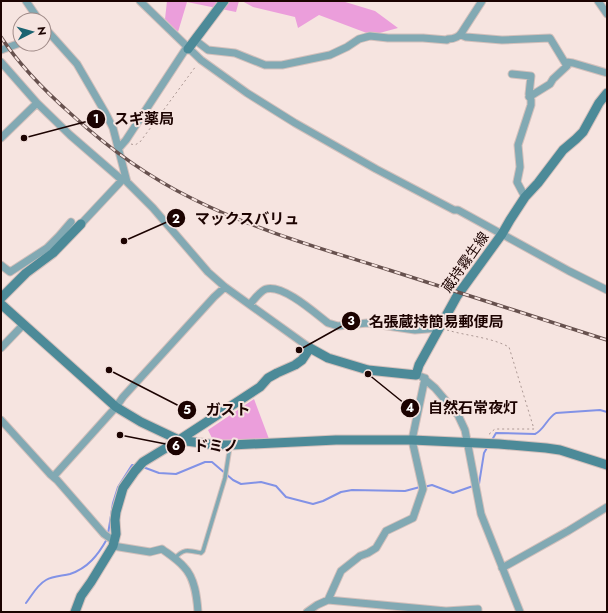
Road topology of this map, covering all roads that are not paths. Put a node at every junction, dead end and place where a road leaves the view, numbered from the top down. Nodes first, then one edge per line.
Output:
1 (26, 1) edge
2 (140, 1) edge
3 (224, 1) edge
4 (598, 1) edge
5 (481, 2) edge
6 (34, 12) edge
7 (607, 14) edge
8 (461, 34) junction
9 (52, 38) edge
10 (195, 40) junction
11 (12, 46) edge
12 (188, 48) junction
13 (1, 50) edge
14 (1, 62) edge
15 (566, 62) junction
16 (607, 73) edge
17 (512, 74) dead end
18 (607, 93) edge
19 (529, 97) junction
20 (37, 103) junction
21 (1, 138) edge
22 (119, 148) junction
23 (123, 178) junction
24 (525, 197) junction
25 (71, 222) dead end
26 (81, 224) joint
27 (502, 234) junction
28 (1, 265) edge
29 (225, 287) junction
30 (607, 290) edge
31 (1, 298) edge
32 (1, 304) edge
33 (250, 304) junction
34 (23, 325) junction
35 (440, 328) junction
36 (1, 348) edge
37 (310, 348) junction
38 (416, 375) junction
39 (425, 378) junction
40 (116, 407) junction
41 (1, 420) edge
42 (179, 440) junction
43 (412, 440) junction
44 (469, 443) junction
45 (231, 445) junction
46 (607, 465) edge
47 (54, 476) junction
48 (607, 507) edge
49 (114, 544) junction
50 (174, 559) junction
51 (502, 568) junction
52 (328, 600) junction
53 (75, 612) edge
54 (198, 612) edge
55 (307, 612) edge
56 (478, 612) edge
57 (520, 612) edge

1 - 6 street
2 - 12 street
3 - 10 street
4 - 7 street
5 - 8 street
8 - 10 street
8 - 15 street
9 - 22 street
10 - 12 street
11 - 13 street
12 - 22 street
12 - 27 street
14 - 20 street
15 - 16 street
15 - 19 street
17 - 19 street
18 - 24 street, 蔵持霧生線
19 - 24 street
20 - 21 street
20 - 23 street
22 - 23 street
23 - 26 street
23 - 29 street
24 - 27 street, 蔵持霧生線
25 - 28 street
26 - 31 street
27 - 30 street
27 - 35 street, 蔵持霧生線
29 - 33 street
29 - 40 street
32 - 34 street
33 - 35 street
33 - 37 street
34 - 36 street
34 - 40 street
35 - 38 street, 蔵持霧生線
37 - 38 street
37 - 42 street
38 - 39 street
39 - 43 street
39 - 44 street
40 - 42 street
40 - 47 street
41 - 47 street
42 - 45 street
42 - 49 street
43 - 44 street
43 - 45 street
43 - 52 street
44 - 46 street
44 - 51 street
45 - 50 lane
47 - 49 street
48 - 51 street
49 - 50 street
49 - 53 street
50 - 54 street
51 - 57 street
52 - 55 street
52 - 56 street

